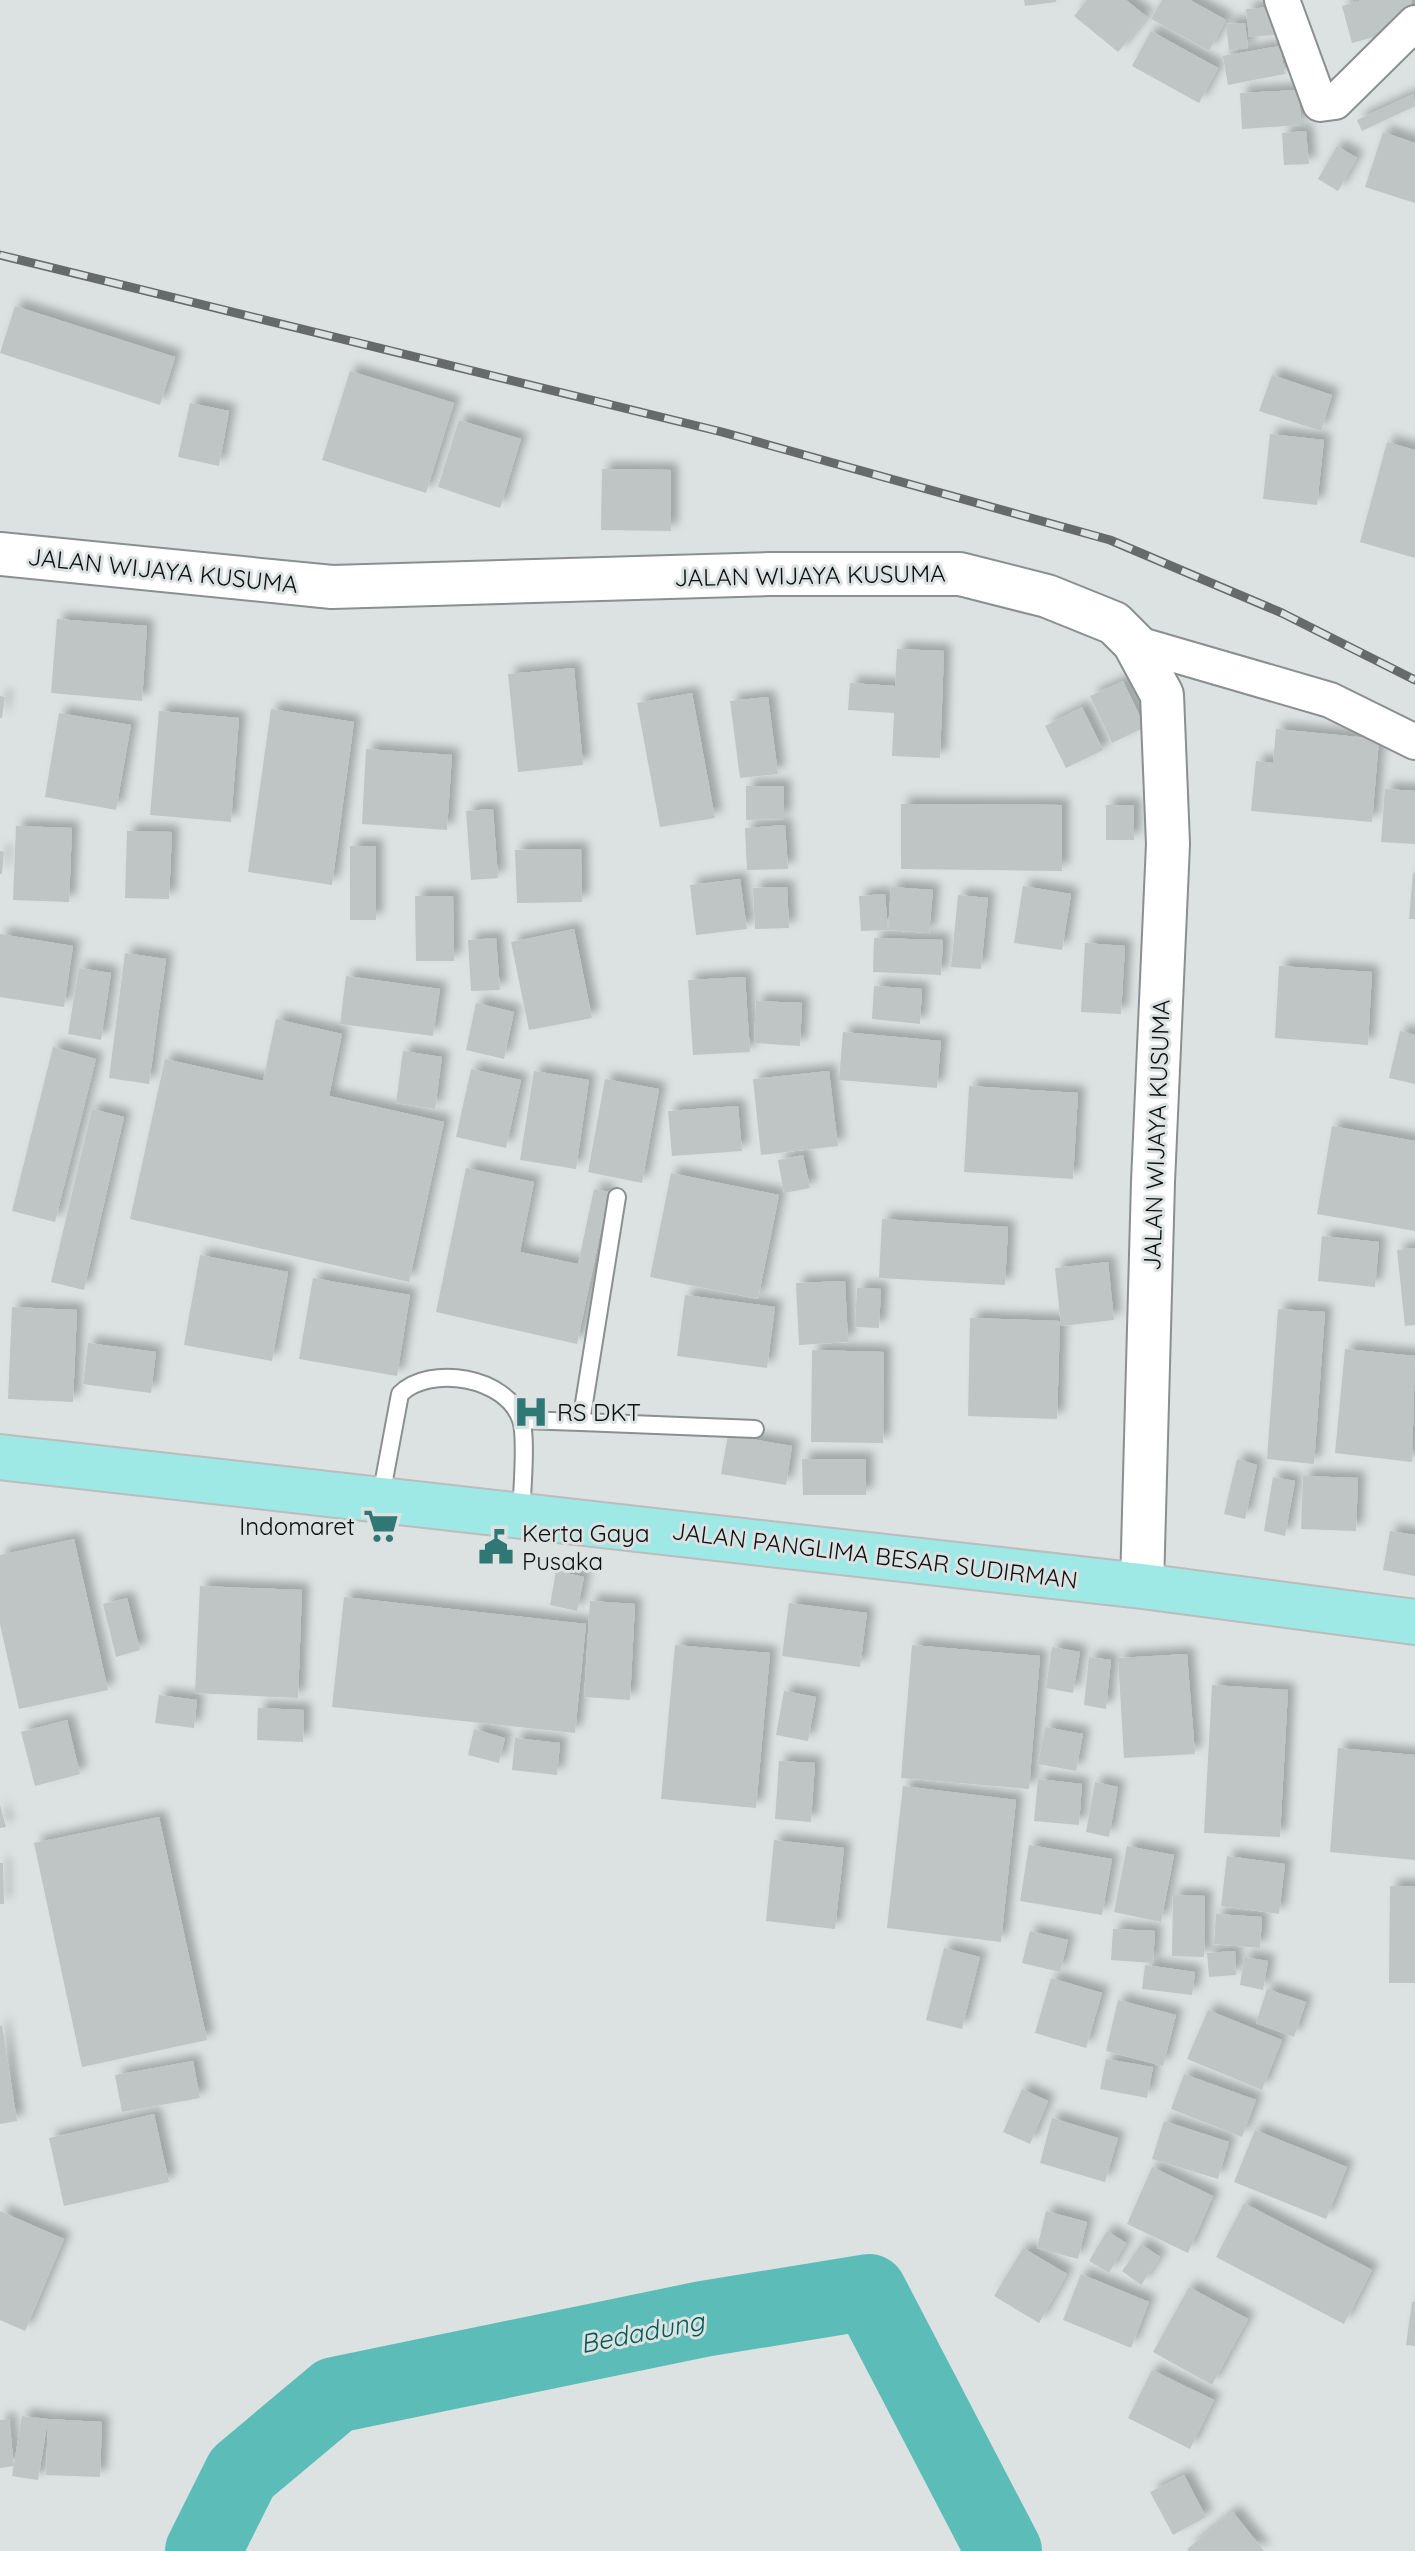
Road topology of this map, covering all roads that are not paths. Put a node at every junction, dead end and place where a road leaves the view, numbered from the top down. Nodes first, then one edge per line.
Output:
1 (1282, 0) edge
2 (1415, 23) edge
3 (0, 554) edge
4 (1134, 643) junction
5 (1415, 742) edge
6 (617, 1197) dead end
7 (521, 1420) junction
8 (581, 1422) junction
9 (755, 1429) dead end
10 (0, 1457) edge
11 (381, 1498) junction
12 (521, 1514) junction
13 (1142, 1586) junction
14 (1415, 1622) edge

1 - 2 street
3 - 4 street, JALAN WIJAYA KUSUMA
4 - 5 street
4 - 13 street, JALAN WIJAYA KUSUMA
6 - 8 lane
7 - 8 lane
7 - 11 lane
7 - 12 lane
8 - 9 lane
10 - 11 main road, JALAN PANGLIMA BESAR SUDIRMAN
11 - 12 main road, JALAN PANGLIMA BESAR SUDIRMAN
12 - 13 main road, JALAN PANGLIMA BESAR SUDIRMAN
13 - 14 main road, JALAN PANGLIMA BESAR SUDIRMAN

